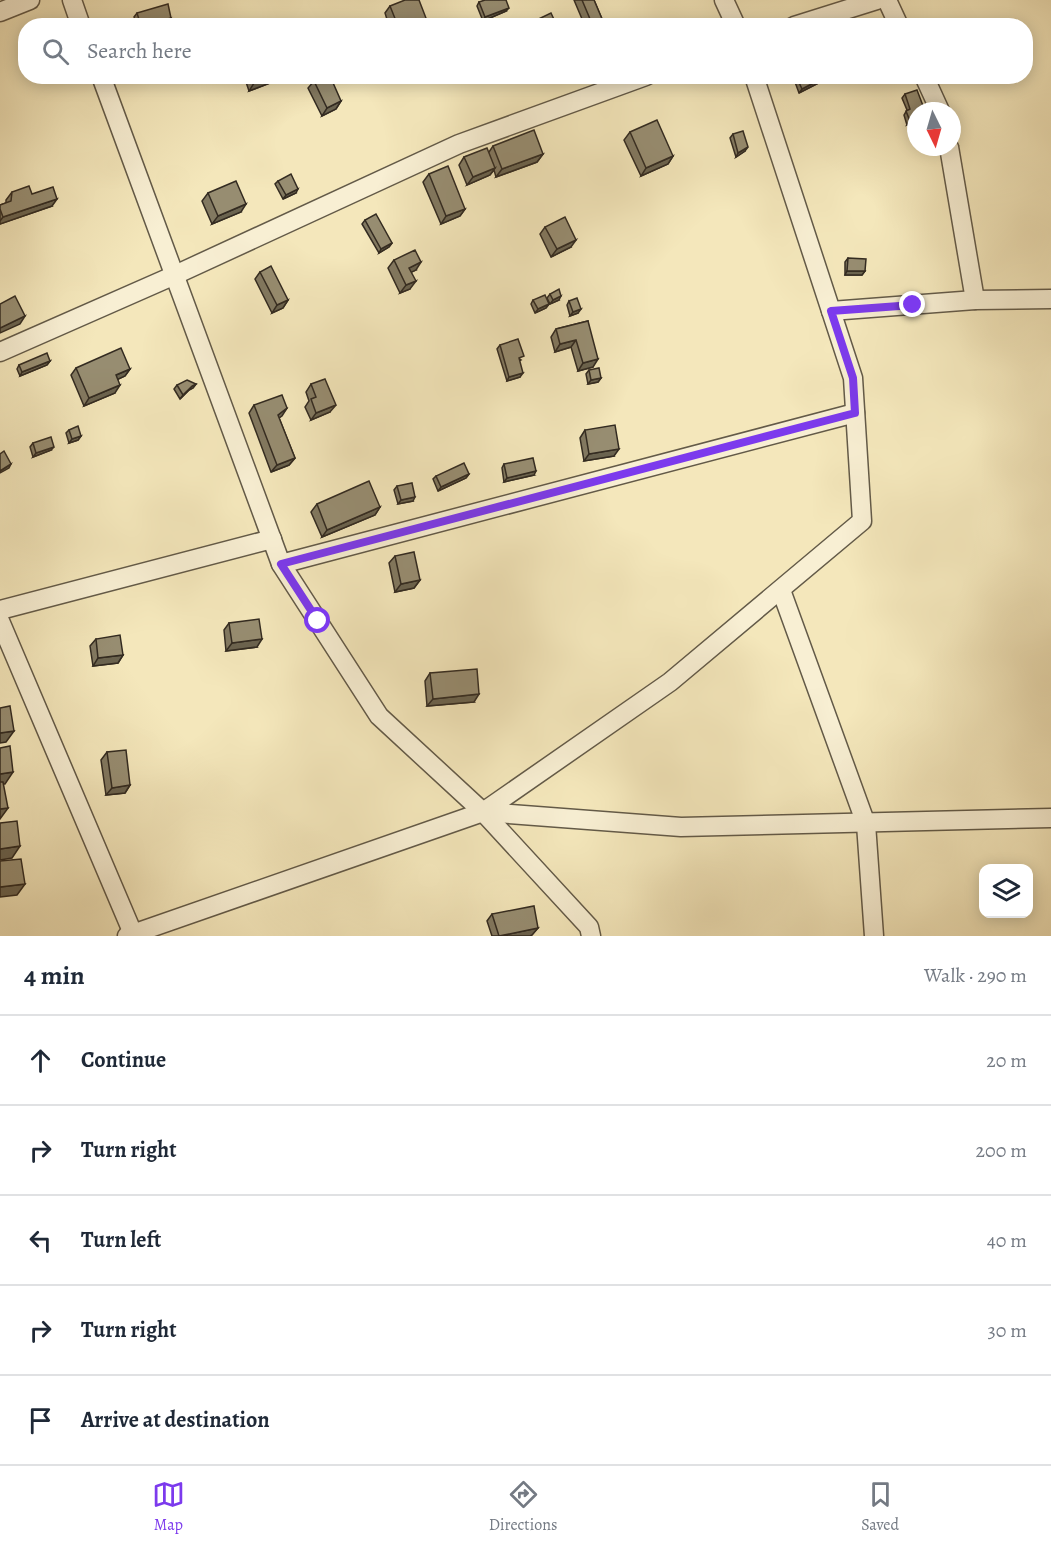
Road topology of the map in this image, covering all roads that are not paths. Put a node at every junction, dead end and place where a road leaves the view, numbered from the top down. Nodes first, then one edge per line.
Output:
1 (30, 0) edge
2 (72, 0) edge
3 (724, 0) edge
4 (877, 0) edge
5 (887, 0) edge
6 (0, 12) edge
7 (78, 18) edge
8 (732, 18) edge
9 (820, 18) edge
10 (895, 18) edge
11 (104, 84) edge
12 (624, 84) edge
13 (757, 84) edge
14 (928, 84) edge
15 (936, 102) edge
16 (951, 156) edge
17 (175, 275) junction
18 (1051, 299) edge
19 (975, 300) junction
20 (831, 311) junction
21 (0, 352) edge
22 (855, 413) junction
23 (272, 539) junction
24 (281, 564) junction
25 (781, 590) junction
26 (0, 610) edge
27 (0, 621) edge
28 (483, 812) junction
29 (1051, 818) edge
30 (866, 824) junction
31 (131, 935) edge
32 (591, 936) edge
33 (874, 936) edge

1 - 6 street
2 - 7 street
3 - 8 street
4 - 9 street
5 - 10 street
11 - 17 street
12 - 17 street
13 - 20 street
14 - 15 street
16 - 19 street
17 - 21 street
17 - 23 street
18 - 19 street
19 - 20 street
20 - 22 street
22 - 24 street
22 - 25 street
23 - 24 street
23 - 26 street
24 - 28 street
25 - 28 street
25 - 30 street
27 - 31 street
28 - 30 street
28 - 31 street
28 - 32 street
29 - 30 street
30 - 33 street

